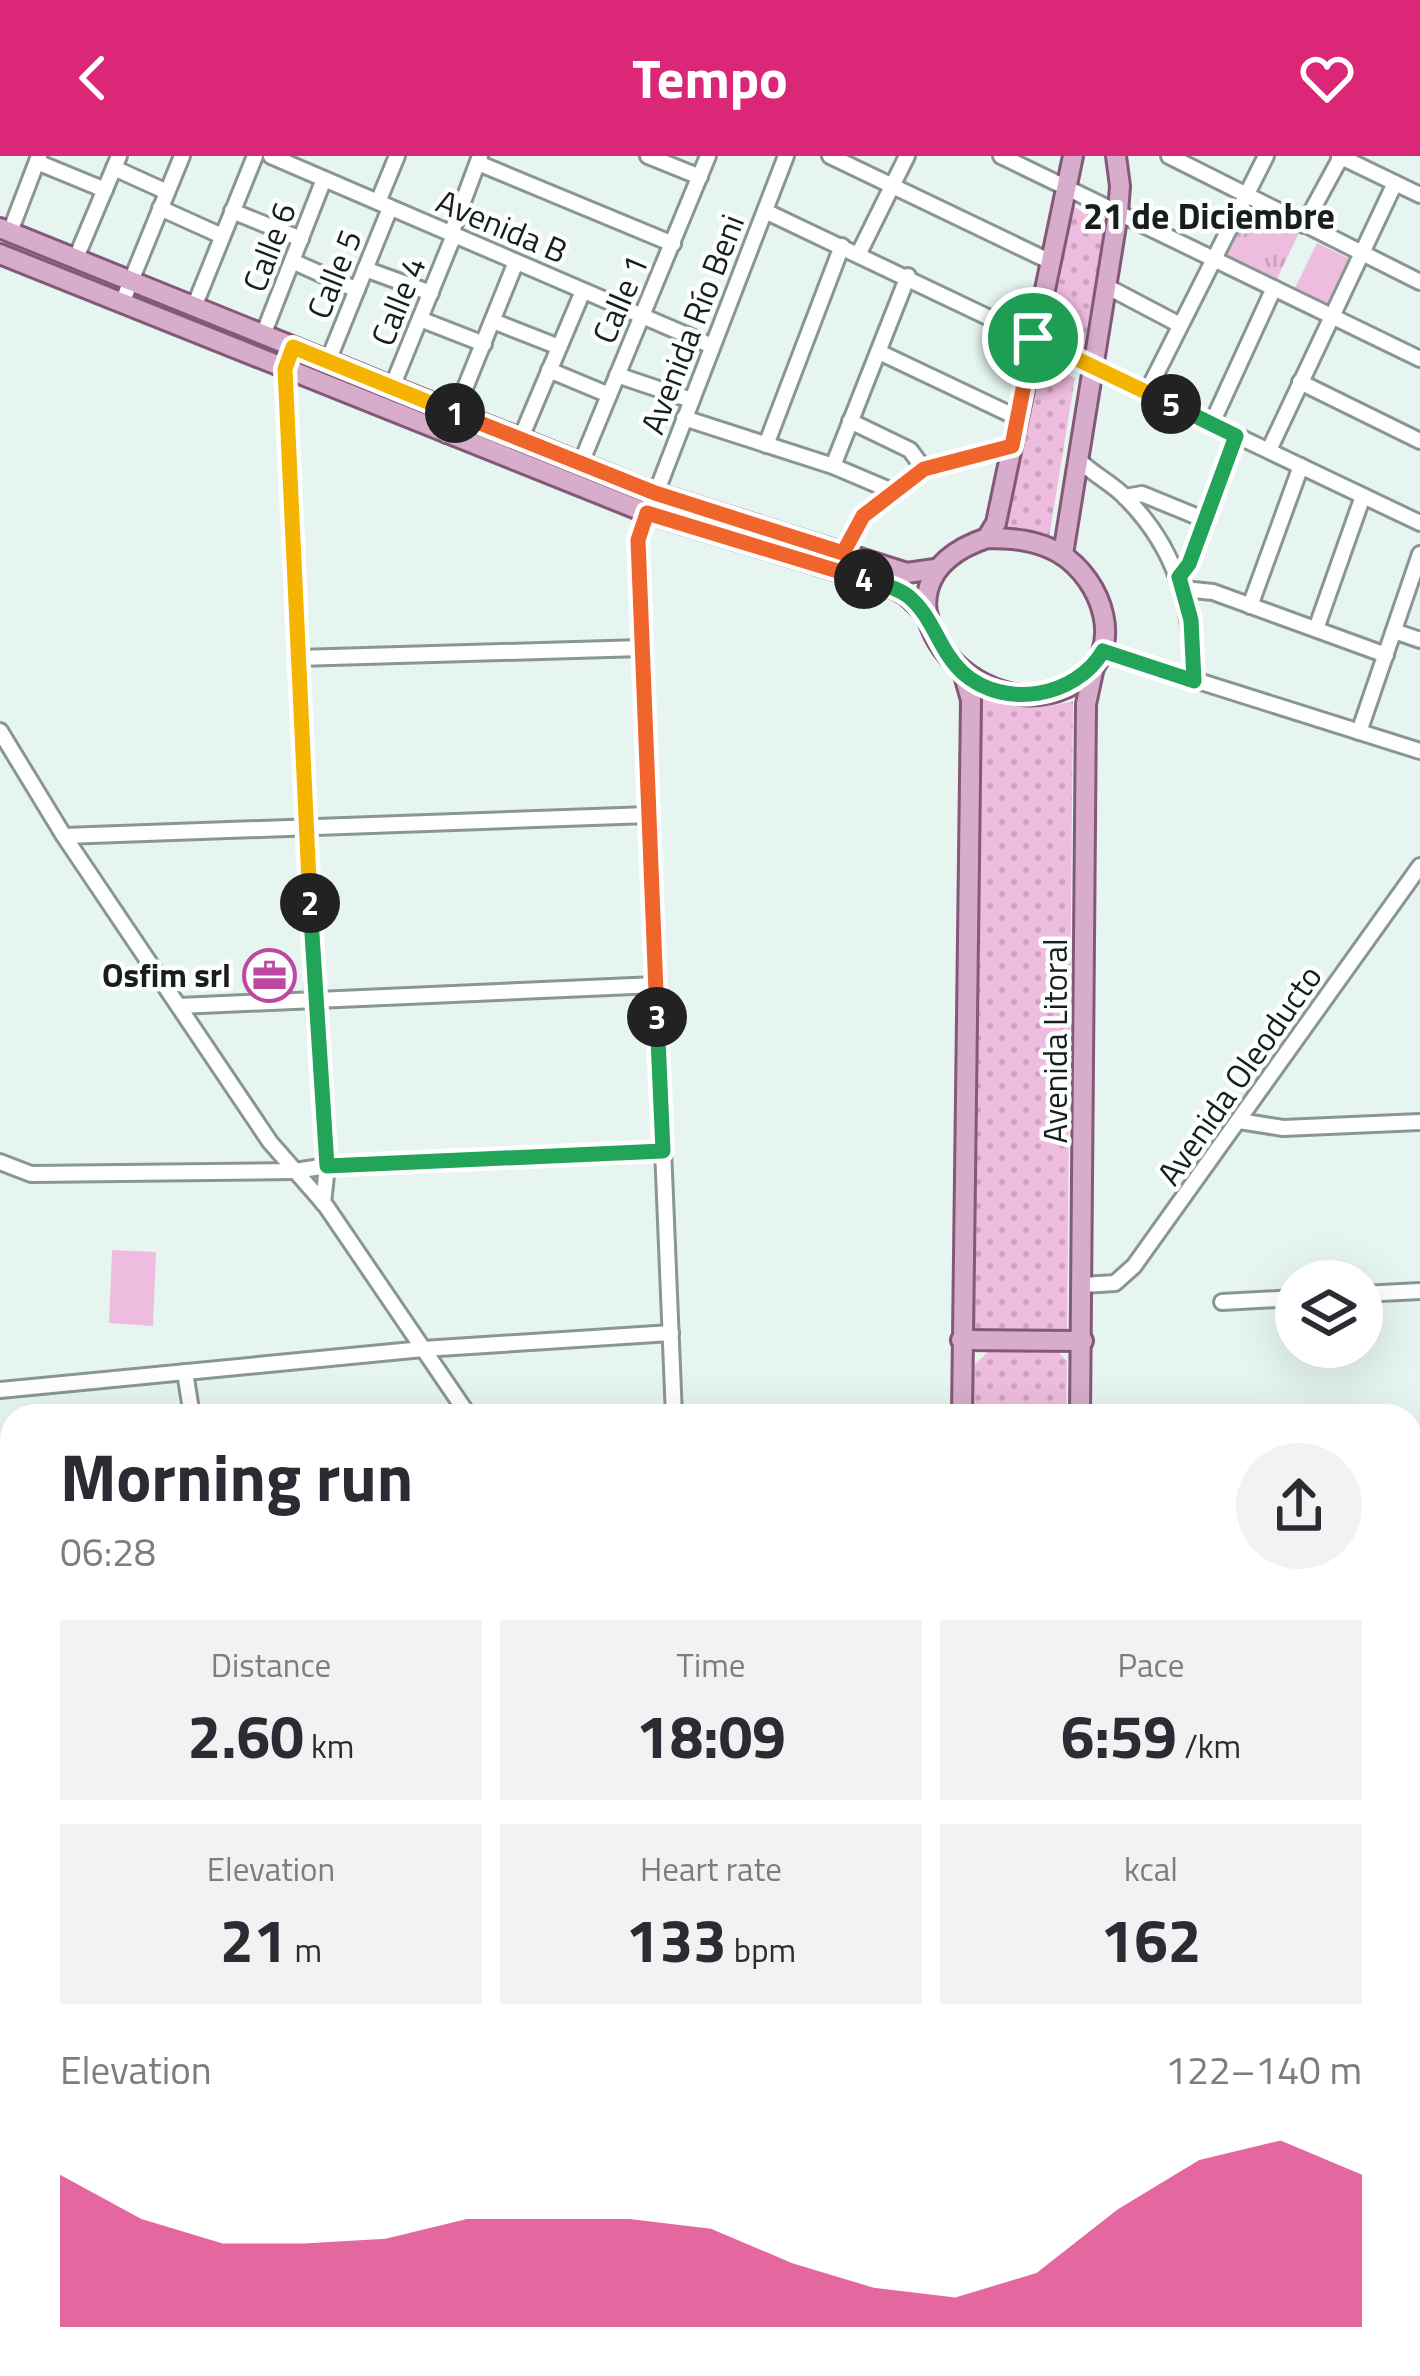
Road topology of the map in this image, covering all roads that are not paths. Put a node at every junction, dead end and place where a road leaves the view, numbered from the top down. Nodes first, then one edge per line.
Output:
1 (182, 156) edge
2 (255, 156) edge
3 (271, 156) edge
4 (397, 156) edge
5 (647, 156) edge
6 (708, 156) edge
7 (787, 156) edge
8 (830, 156) edge
9 (907, 156) edge
10 (1001, 156) edge
11 (1073, 156) edge
12 (1116, 156) edge
13 (1134, 156) edge
14 (1169, 156) edge
15 (1266, 156) edge
16 (1340, 156) edge
17 (38, 159) edge
18 (479, 160) edge
19 (116, 162) edge
20 (700, 177) junction
21 (325, 179) junction
22 (1395, 183) junction
23 (893, 185) junction
24 (1120, 186) junction
25 (1066, 187) junction
26 (105, 190) junction
27 (167, 192) junction
28 (1420, 195) edge
29 (1246, 196) junction
30 (384, 205) junction
31 (160, 208) junction
32 (232, 211) junction
33 (765, 211) junction
34 (1118, 213) junction
35 (1304, 225) junction
36 (5, 230) edge
37 (453, 234) junction
38 (222, 236) junction
39 (301, 239) junction
40 (673, 244) junction
41 (842, 246) junction
42 (859, 253) junction
43 (1360, 253) junction
44 (0, 254) edge
45 (76, 258) junction
46 (1214, 259) junction
47 (292, 261) junction
48 (1048, 261) junction
49 (516, 262) junction
50 (365, 268) junction
51 (908, 276) junction
52 (130, 281) junction
53 (1420, 282) edge
54 (1106, 286) junction
55 (1274, 287) junction
56 (357, 290) junction
57 (583, 291) junction
58 (430, 293) junction
59 (122, 302) junction
60 (194, 307) junction
61 (644, 316) junction
62 (1331, 316) junction
63 (420, 319) junction
64 (493, 321) junction
65 (1180, 326) junction
66 (263, 335) junction
67 (1033, 338) junction
68 (484, 344) junction
69 (712, 346) junction
70 (293, 347) junction
71 (559, 347) junction
72 (879, 352) junction
73 (1420, 359) edge
74 (328, 361) junction
75 (1093, 366) junction
76 (285, 369) junction
77 (549, 370) junction
78 (617, 376) junction
79 (1300, 382) junction
80 (392, 387) junction
81 (1147, 392) junction
82 (609, 395) junction
83 (691, 400) junction
84 (455, 413) junction
85 (1016, 417) junction
86 (684, 418) junction
87 (850, 421) junction
88 (1212, 423) junction
89 (446, 435) junction
90 (1236, 436) junction
91 (520, 440) junction
92 (1420, 441) edge
93 (766, 445) junction
94 (1012, 446) junction
95 (1269, 450) junction
96 (1078, 459) junction
97 (580, 463) junction
98 (833, 466) junction
99 (1301, 466) junction
100 (924, 469) junction
101 (892, 491) junction
102 (655, 493) junction
103 (1363, 496) junction
104 (1125, 497) junction
105 (647, 513) junction
106 (1203, 519) junction
107 (1420, 523) edge
108 (987, 538) junction
109 (843, 553) junction
110 (1063, 554) junction
111 (1419, 560) edge
112 (935, 569) junction
113 (1181, 583) junction
114 (1250, 606) junction
115 (928, 616) junction
116 (1316, 629) junction
117 (1394, 631) junction
118 (1420, 640) edge
119 (642, 648) junction
120 (1386, 656) junction
121 (297, 658) junction
122 (1099, 659) junction
123 (964, 674) junction
124 (1194, 681) junction
125 (0, 731) edge
126 (1358, 732) junction
127 (1420, 751) edge
128 (649, 815) junction
129 (306, 828) junction
130 (64, 836) junction
131 (1420, 866) edge
132 (656, 986) junction
133 (314, 998) junction
134 (179, 1006) junction
135 (1239, 1121) junction
136 (1420, 1122) edge
137 (663, 1151) junction
138 (0, 1162) edge
139 (327, 1166) junction
140 (295, 1171) junction
141 (323, 1203) junction
142 (1083, 1285) junction
143 (1420, 1291) edge
144 (1383, 1293) edge
145 (1275, 1299) edge
146 (1222, 1302) dead end
147 (670, 1333) junction
148 (962, 1340) junction
149 (1083, 1342) junction
150 (423, 1349) junction
151 (185, 1372) junction
152 (0, 1390) edge
153 (189, 1404) edge
154 (461, 1404) edge
155 (673, 1404) edge
156 (962, 1404) edge
157 (1080, 1404) edge

1 - 27 street
2 - 32 street
3 - 21 street, Avenida B
4 - 30 street, Calle 5
5 - 20 street
6 - 20 street, Calle 1
7 - 33 street, Avenida Río Beni
8 - 23 street
9 - 23 street
10 - 25 street
11 - 25 main road
12 - 24 main road
13 - 24 main road
14 - 29 street
15 - 29 street
16 - 22 street
16 - 35 street
17 - 26 street
17 - 36 street
18 - 37 street, Calle 4
18 - 40 street
19 - 26 street
19 - 27 street
20 - 40 street, Calle 1
21 - 30 street, Avenida B
21 - 39 street, Calle 6
22 - 28 street
22 - 43 street
23 - 42 street
23 - 48 street
24 - 34 main road
25 - 34 street
25 - 48 main road
26 - 45 street
27 - 31 street
29 - 35 street
29 - 46 street
30 - 37 street, Avenida B
30 - 50 street, Calle 5
31 - 38 street
31 - 52 street
32 - 38 street
32 - 39 street
33 - 41 street
33 - 69 street, Avenida Río Beni
34 - 46 street
34 - 54 main road
35 - 43 street
36 - 45 main road
37 - 49 street, Avenida B
37 - 58 street, Calle 4
38 - 60 street
39 - 47 street, Calle 6
40 - 61 street, Calle 1
41 - 42 street
41 - 93 street
42 - 51 street
43 - 53 street
43 - 62 street
44 - 59 main road
45 - 52 main road
46 - 55 street
46 - 65 street
47 - 56 street
47 - 66 street, Calle 6
48 - 67 main road
49 - 57 street, Avenida B
49 - 64 street
50 - 56 street, Calle 5
50 - 58 street
51 - 67 street
51 - 72 street
52 - 59 street
52 - 60 main road
54 - 65 street
54 - 75 main road
55 - 62 street
55 - 88 street
56 - 74 street, Calle 5
57 - 61 street, Avenida B
57 - 71 street
58 - 63 street, Calle 4
59 - 76 main road
60 - 66 main road
61 - 69 street, Avenida B
61 - 78 street, Calle 1
62 - 73 street
62 - 79 street
63 - 68 street
63 - 80 street, Calle 4
64 - 68 street
64 - 71 street
65 - 81 street
66 - 70 main road
67 - 75 street
67 - 85 main road
68 - 84 street
69 - 83 street, Avenida Río Beni
70 - 74 main road
70 - 76 street
71 - 77 street
72 - 85 street
72 - 87 street
74 - 80 main road
75 - 81 street
75 - 96 main road
76 - 89 main road
76 - 121 street
77 - 82 street
77 - 91 street
78 - 82 street, Calle 1
78 - 83 street
79 - 92 street
79 - 95 street
80 - 84 main road
81 - 88 street
82 - 97 street, Calle 1
83 - 86 street, Avenida Río Beni
84 - 89 street
84 - 91 main road
85 - 94 main road
86 - 93 street
86 - 102 street, Avenida Río Beni
87 - 98 street
87 - 100 street
88 - 90 street
89 - 105 main road
90 - 95 street
90 - 106 street
91 - 97 main road
93 - 98 street
94 - 100 street
94 - 108 main road
95 - 99 street
96 - 104 street
96 - 110 main road
97 - 102 main road
98 - 101 street
99 - 103 street
99 - 114 street
100 - 101 street
101 - 109 street
102 - 105 street, Avenida Río Beni
102 - 109 main road
103 - 107 street
103 - 116 street
104 - 106 street
104 - 113 street
105 - 115 main road
105 - 119 street, Avenida Río Beni
106 - 113 street
108 - 110 main road
108 - 112 main road
109 - 112 main road
110 - 122 main road
111 - 117 street
112 - 115 main road
113 - 114 street
113 - 124 street
114 - 116 street
115 - 123 main road
116 - 120 street
117 - 118 street
117 - 120 street
119 - 121 street
119 - 128 street, Avenida Río Beni
120 - 126 street
121 - 129 street
122 - 123 main road
122 - 124 street
122 - 142 main road, Avenida Litoral
123 - 148 main road
124 - 126 street
125 - 130 street
126 - 127 street
128 - 129 street
128 - 132 street, Avenida Río Beni
129 - 130 street
129 - 133 street
130 - 134 street
131 - 135 street, Avenida Oleoducto
132 - 133 street
132 - 137 street, Avenida Río Beni
133 - 134 street
133 - 139 street
134 - 140 street
135 - 136 street
135 - 142 street, Avenida Oleoducto
137 - 139 street
137 - 147 street, Avenida Río Beni
138 - 140 street
139 - 140 street
139 - 141 street
140 - 141 street
141 - 150 street
142 - 149 main road, Avenida Litoral
143 - 144 street
145 - 146 street
147 - 150 street
147 - 155 street, Avenida Río Beni
148 - 149 main road
148 - 156 main road
149 - 157 main road, Avenida Litoral
150 - 151 street
150 - 154 street
151 - 152 street
151 - 153 street

